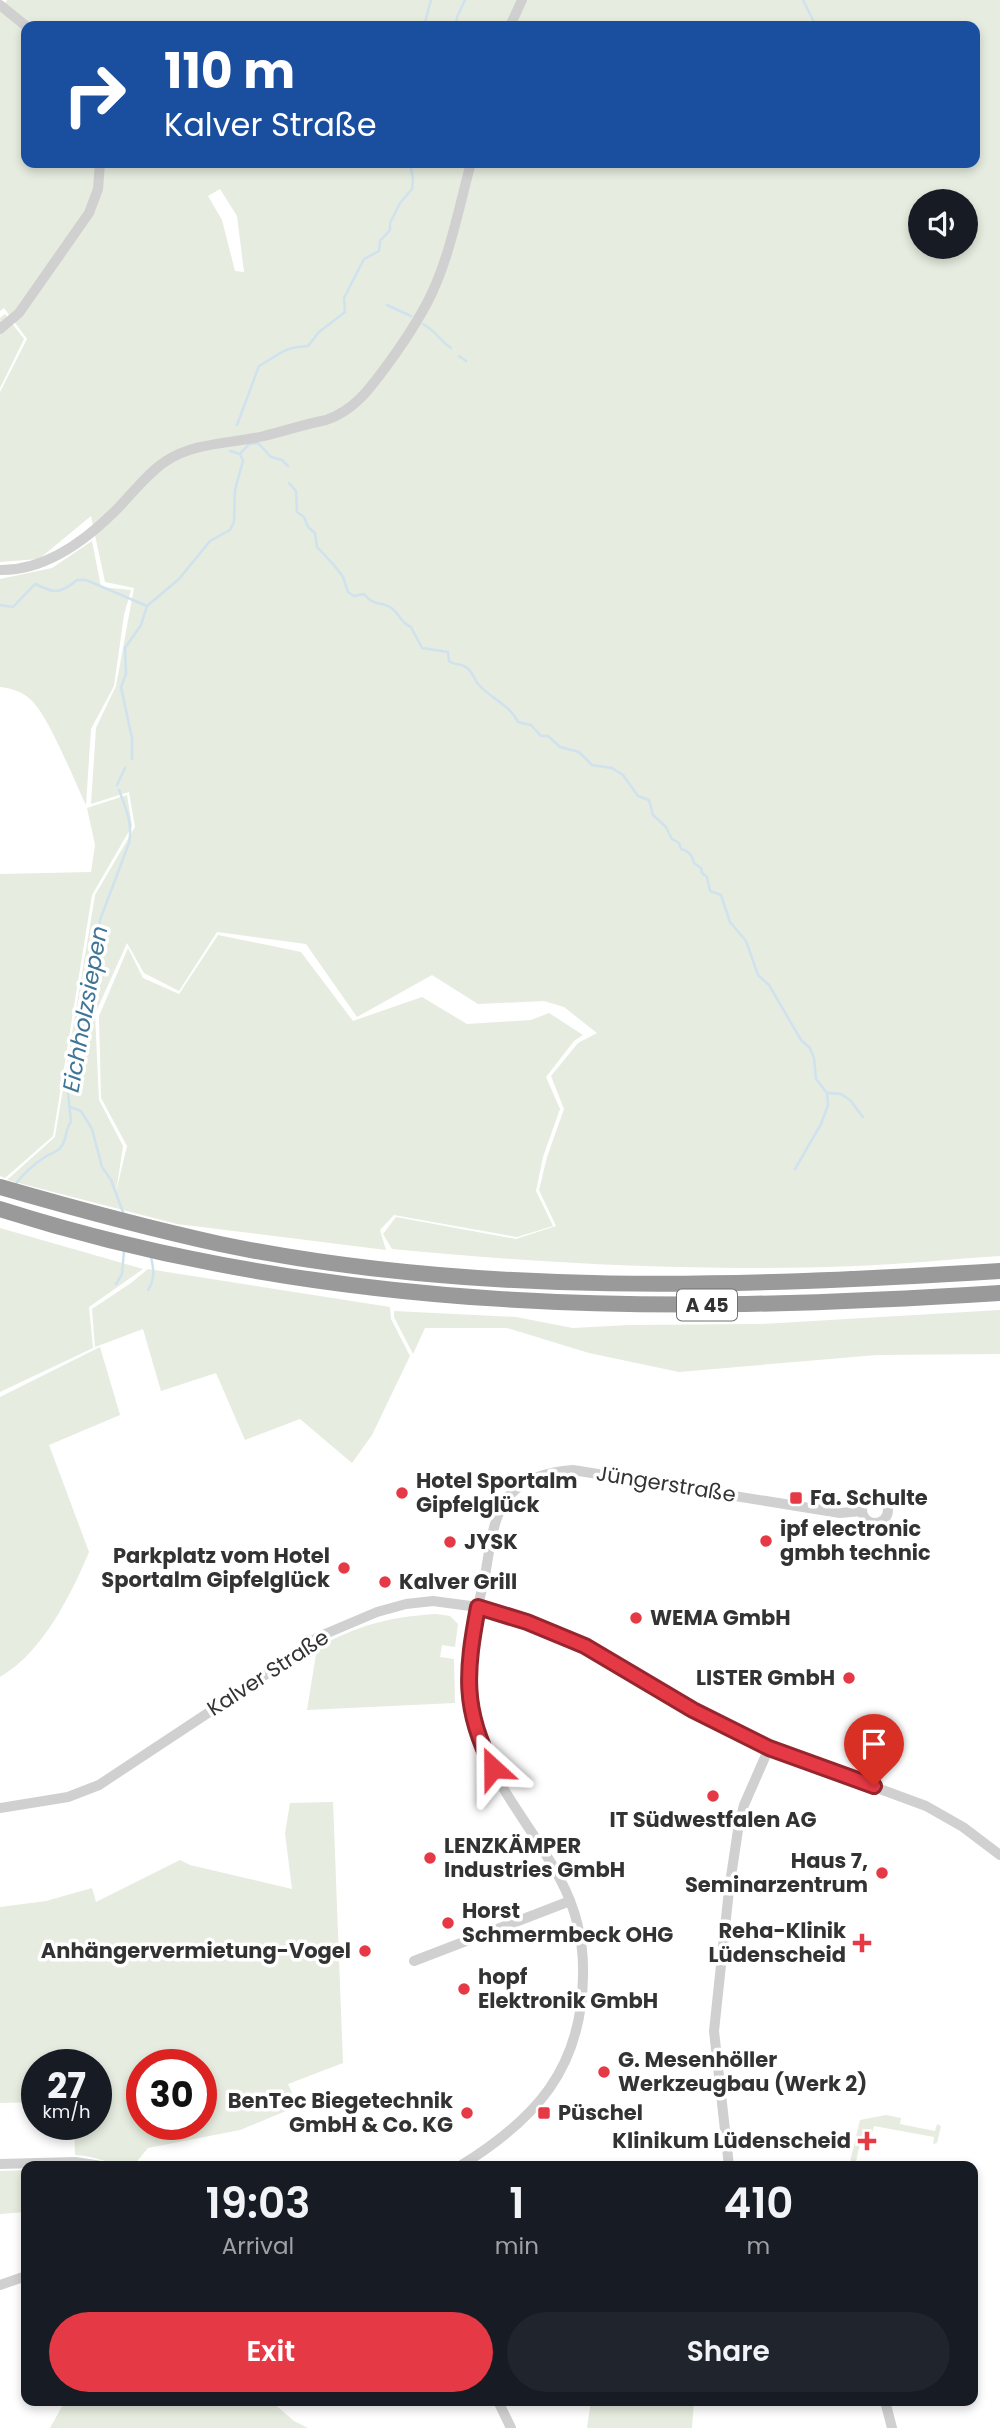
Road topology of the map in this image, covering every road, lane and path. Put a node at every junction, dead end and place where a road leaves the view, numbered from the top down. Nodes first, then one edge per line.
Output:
1 (522, 0) edge
2 (0, 5) edge
3 (512, 21) edge
4 (21, 22) edge
5 (100, 168) edge
6 (470, 168) edge
7 (0, 329) edge
8 (0, 570) edge
9 (0, 1186) edge
10 (0, 1209) edge
11 (1000, 1271) edge
12 (1000, 1293) edge
13 (862, 1511) dead end
14 (478, 1607) junction
15 (769, 1748) junction
16 (0, 1808) edge
17 (1000, 1855) edge
18 (570, 1901) junction
19 (414, 1961) dead end
20 (468, 2161) edge
21 (728, 2161) edge
22 (21, 2163) edge
23 (0, 2164) edge
24 (21, 2278) edge
25 (0, 2285) edge
26 (500, 2406) edge
27 (887, 2406) edge
28 (510, 2425) edge
29 (892, 2428) edge

1 - 3 street
2 - 4 street
5 - 7 street
6 - 8 street
9 - 11 highway, A 45
10 - 12 highway, A 45
13 - 14 street, Jüngerstraße
14 - 15 street, Kalver Straße
14 - 16 street, Kalver Straße
14 - 18 street, Jüngerstraße
15 - 17 street, Kalver Straße
15 - 21 street
18 - 19 street
18 - 20 street, Jüngerstraße
22 - 23 street
24 - 25 street
26 - 28 street
27 - 29 street

